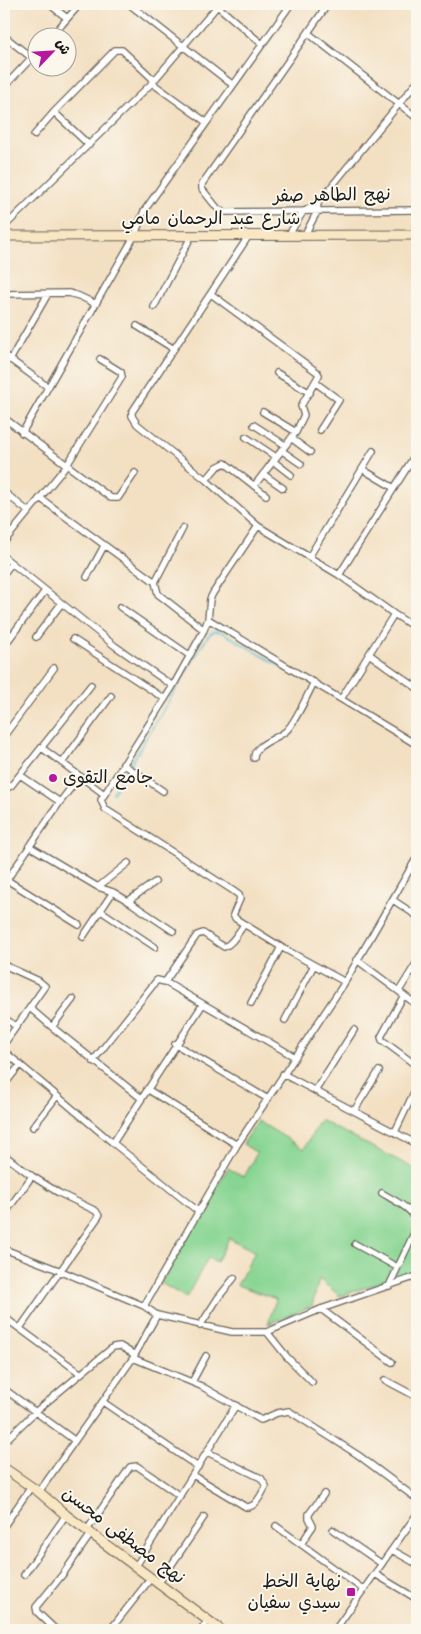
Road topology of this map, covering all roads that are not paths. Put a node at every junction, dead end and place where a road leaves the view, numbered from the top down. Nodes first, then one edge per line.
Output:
1 (49, 4) edge
2 (80, 4) edge
3 (129, 4) edge
4 (217, 4) edge
5 (291, 4) edge
6 (328, 4) edge
7 (68, 18) junction
8 (59, 28) edge
9 (308, 33) junction
10 (4, 36) edge
11 (262, 44) junction
12 (184, 46) junction
13 (28, 55) edge
14 (28, 62) edge
15 (153, 81) junction
16 (417, 82) edge
17 (233, 85) junction
18 (4, 87) edge
19 (400, 104) junction
20 (54, 112) junction
21 (417, 118) edge
22 (206, 122) junction
23 (34, 135) dead end
24 (88, 145) junction
25 (318, 203) junction
26 (417, 210) edge
27 (302, 212) junction
28 (317, 212) junction
29 (4, 227) edge
30 (250, 234) junction
31 (135, 235) junction
32 (192, 235) junction
33 (417, 235) edge
34 (4, 236) edge
35 (288, 236) junction
36 (304, 236) junction
37 (4, 294) edge
38 (48, 294) junction
39 (211, 294) junction
40 (96, 304) junction
41 (154, 307) dead end
42 (137, 326) dead end
43 (174, 349) junction
44 (4, 355) edge
45 (100, 358) dead end
46 (10, 360) junction
47 (277, 373) dead end
48 (316, 383) junction
49 (48, 387) junction
50 (310, 393) junction
51 (262, 412) dead end
52 (4, 418) edge
53 (254, 425) dead end
54 (320, 430) dead end
55 (296, 432) junction
56 (22, 433) junction
57 (246, 437) dead end
58 (291, 438) junction
59 (283, 448) junction
60 (373, 451) dead end
61 (310, 452) dead end
62 (417, 452) edge
63 (275, 459) junction
64 (301, 464) dead end
65 (67, 465) junction
66 (362, 469) junction
67 (135, 473) dead end
68 (263, 474) junction
69 (291, 475) dead end
70 (206, 480) junction
71 (254, 486) junction
72 (282, 488) dead end
73 (394, 488) junction
74 (4, 492) edge
75 (266, 495) dead end
76 (40, 498) junction
77 (29, 512) junction
78 (258, 526) junction
79 (183, 528) dead end
80 (4, 542) edge
81 (104, 546) junction
82 (4, 557) edge
83 (309, 557) junction
84 (11, 564) junction
85 (4, 574) edge
86 (339, 575) junction
87 (87, 577) dead end
88 (155, 582) junction
89 (45, 591) junction
90 (61, 604) junction
91 (120, 607) dead end
92 (394, 614) junction
93 (208, 619) junction
94 (417, 629) edge
95 (204, 630) junction
96 (36, 637) dead end
97 (73, 639) dead end
98 (4, 646) edge
99 (368, 654) junction
100 (189, 655) junction
101 (54, 668) dead end
102 (314, 682) junction
103 (91, 685) dead end
104 (173, 686) junction
105 (417, 688) edge
106 (111, 696) dead end
107 (165, 699) junction
108 (341, 699) junction
109 (4, 736) edge
110 (417, 745) edge
111 (42, 748) junction
112 (254, 758) dead end
113 (62, 763) junction
114 (123, 764) junction
115 (20, 775) junction
116 (80, 776) junction
117 (4, 789) edge
118 (163, 791) dead end
119 (104, 794) junction
120 (60, 802) junction
121 (29, 846) junction
122 (417, 857) edge
123 (128, 864) dead end
124 (415, 868) edge
125 (5, 882) edge
126 (155, 882) dead end
127 (98, 887) junction
128 (113, 892) junction
129 (393, 900) junction
130 (128, 901) junction
131 (101, 911) junction
132 (417, 916) edge
133 (79, 925) dead end
134 (244, 925) junction
135 (173, 931) dead end
136 (83, 937) dead end
137 (155, 947) dead end
138 (281, 947) junction
139 (357, 960) junction
140 (417, 962) edge
141 (4, 965) edge
142 (314, 965) junction
143 (164, 982) junction
144 (345, 982) junction
145 (402, 993) junction
146 (73, 999) dead end
147 (251, 1003) dead end
148 (203, 1004) junction
149 (417, 1005) edge
150 (30, 1008) junction
151 (4, 1018) edge
152 (285, 1020) dead end
153 (16, 1026) junction
154 (52, 1027) junction
155 (354, 1030) dead end
156 (4, 1044) edge
157 (175, 1044) junction
158 (4, 1051) edge
159 (295, 1057) junction
160 (93, 1061) junction
161 (20, 1064) junction
162 (417, 1066) edge
163 (379, 1071) dead end
164 (283, 1074) junction
165 (4, 1085) edge
166 (417, 1086) edge
167 (147, 1089) junction
168 (315, 1091) junction
169 (57, 1096) junction
170 (141, 1098) junction
171 (268, 1098) junction
172 (354, 1111) junction
173 (33, 1127) dead end
174 (395, 1132) junction
175 (113, 1143) junction
176 (417, 1144) edge
177 (237, 1145) junction
178 (4, 1155) edge
179 (32, 1176) junction
180 (382, 1194) dead end
181 (199, 1212) junction
182 (4, 1215) edge
183 (355, 1244) dead end
184 (4, 1249) edge
185 (397, 1267) junction
186 (61, 1271) junction
187 (417, 1276) edge
188 (234, 1278) dead end
189 (389, 1286) junction
190 (144, 1306) junction
191 (321, 1309) junction
192 (157, 1315) junction
193 (4, 1317) edge
194 (200, 1326) junction
195 (20, 1328) junction
196 (267, 1332) junction
197 (206, 1356) dead end
198 (134, 1357) junction
199 (392, 1362) dead end
200 (80, 1373) junction
201 (385, 1380) dead end
202 (192, 1382) junction
203 (312, 1382) dead end
204 (4, 1389) edge
205 (417, 1397) edge
206 (104, 1402) junction
207 (236, 1405) junction
208 (35, 1412) junction
209 (74, 1440) junction
210 (4, 1442) edge
211 (207, 1452) junction
212 (198, 1466) junction
213 (4, 1468) edge
214 (193, 1475) junction
215 (35, 1490) junction
216 (324, 1494) dead end
217 (180, 1496) junction
218 (417, 1499) edge
219 (417, 1514) edge
220 (66, 1515) junction
221 (204, 1517) dead end
222 (4, 1526) edge
223 (276, 1526) dead end
224 (333, 1530) dead end
225 (89, 1532) junction
226 (301, 1544) junction
227 (392, 1550) junction
228 (382, 1564) junction
229 (417, 1564) edge
230 (136, 1566) junction
231 (24, 1574) dead end
232 (375, 1574) junction
233 (154, 1580) junction
234 (364, 1590) junction
235 (417, 1599) edge
236 (208, 1621) junction
237 (56, 1630) edge
238 (110, 1630) edge
239 (201, 1630) edge
240 (221, 1630) edge
241 (335, 1630) edge

1 - 7 street
2 - 7 street
3 - 12 street
4 - 11 street
4 - 12 street
5 - 11 street
6 - 9 street
7 - 8 street
9 - 19 street
9 - 27 street, نهج الطاهر صفر
10 - 13 street
11 - 17 street
12 - 15 street
12 - 17 street
14 - 18 street
15 - 20 street
15 - 22 street
15 - 24 street
16 - 19 street
17 - 22 street
19 - 21 street
19 - 25 street
20 - 23 street
20 - 24 street
22 - 31 street
24 - 29 street
25 - 27 street
25 - 28 street
26 - 28 street, نهج الطاهر صفر
27 - 28 street, نهج الطاهر صفر
27 - 35 street
28 - 36 street
30 - 32 street, شارع عبد الرحمان مامي
30 - 35 street, شارع عبد الرحمان مامي
30 - 39 street
31 - 32 street, شارع عبد الرحمان مامي
31 - 34 street, شارع عبد الرحمان مامي
31 - 40 street
32 - 41 street
33 - 36 street, شارع عبد الرحمان مامي
35 - 36 street, شارع عبد الرحمان مامي
37 - 38 street
38 - 40 street
38 - 46 street
39 - 43 street
39 - 48 street
40 - 49 street
42 - 43 street
43 - 70 street
44 - 46 street
45 - 65 street
46 - 49 street
47 - 50 street
48 - 50 street
48 - 54 street
49 - 56 street
50 - 55 street
51 - 55 street
52 - 56 street
53 - 59 street
55 - 58 street
56 - 65 street
57 - 63 street
58 - 59 street
58 - 61 street
59 - 63 street
59 - 64 street
60 - 66 street
62 - 73 street
63 - 68 street
63 - 69 street
65 - 67 street
65 - 76 street
66 - 73 street
66 - 83 street
68 - 71 street
68 - 72 street
70 - 71 street
70 - 78 street
71 - 75 street
73 - 86 street
74 - 77 street
76 - 77 street
76 - 81 street
77 - 80 street
78 - 83 street
78 - 93 street
79 - 88 street
81 - 87 street
81 - 88 street
82 - 84 street
83 - 86 street
84 - 85 street
84 - 89 street
86 - 92 street
88 - 95 street
89 - 90 street
89 - 98 street
90 - 96 street
90 - 104 street
91 - 100 street
92 - 94 street
92 - 99 street
93 - 95 street
93 - 102 street
95 - 100 street
97 - 107 street
99 - 105 street
99 - 108 street
100 - 104 street
101 - 109 street
102 - 108 street
102 - 112 street
103 - 111 street
104 - 107 street
106 - 113 street
107 - 114 street
108 - 110 street
111 - 113 street
111 - 115 street
113 - 116 street
114 - 118 street
114 - 119 street
115 - 117 street
115 - 120 street
116 - 119 street
116 - 120 street
119 - 134 street
120 - 121 street
121 - 125 street
121 - 127 street
122 - 124 street
123 - 127 street
124 - 129 street
125 - 133 street
126 - 130 street
127 - 128 street
128 - 130 street
128 - 131 street
129 - 132 street
129 - 139 street
130 - 135 street
131 - 136 street
131 - 137 street
134 - 138 street
134 - 143 street
138 - 142 street
138 - 147 street
139 - 144 street
139 - 145 street
140 - 145 street
141 - 150 street
142 - 144 street
142 - 152 street
143 - 148 street
143 - 160 street
144 - 159 street
145 - 149 street
145 - 162 street
146 - 154 street
148 - 157 street
148 - 159 street
150 - 153 street
150 - 154 street
151 - 153 street
153 - 156 street
154 - 160 street
155 - 168 street
157 - 167 street
157 - 171 street
158 - 161 street
159 - 164 street
160 - 170 street
161 - 165 street
161 - 169 street
163 - 172 street
164 - 168 street
164 - 171 street
166 - 174 street
167 - 170 street
167 - 177 street
168 - 172 street
169 - 173 street
169 - 175 street
170 - 175 street
171 - 177 street
172 - 174 street
174 - 176 street
175 - 181 street
177 - 181 street
178 - 179 street
179 - 182 street
179 - 186 street
180 - 185 street
181 - 190 street
183 - 185 street
184 - 186 street
185 - 189 street
186 - 190 street
186 - 195 street
187 - 189 street
188 - 194 street
189 - 191 street
190 - 192 street
191 - 196 street
191 - 199 street
192 - 194 street
192 - 198 street
193 - 195 street
194 - 196 street
195 - 200 street
196 - 203 street
197 - 202 street
198 - 200 street
198 - 202 street
198 - 206 street
200 - 208 street
201 - 205 street
202 - 207 street
204 - 208 street
206 - 209 street
206 - 212 street
207 - 211 street
207 - 218 street
208 - 209 street
208 - 210 street
209 - 215 street
211 - 212 street
211 - 214 street
212 - 214 street
213 - 215 street, نهج مصطفى محسن
214 - 217 street
215 - 220 street, نهج مصطفى محسن
215 - 222 street
216 - 226 street
217 - 225 street
217 - 230 street
219 - 227 street
220 - 225 street, نهج مصطفى محسن
220 - 231 street
221 - 233 street
223 - 226 street
224 - 228 street
225 - 230 street, نهج مصطفى محسن
225 - 237 street
226 - 234 street
227 - 228 street
227 - 229 street
228 - 232 street
230 - 233 street, نهج مصطفى محسن
232 - 234 street
232 - 235 street
233 - 236 street, نهج مصطفى محسن
233 - 238 street
234 - 241 street
236 - 239 street
236 - 240 street, نهج مصطفى محسن

